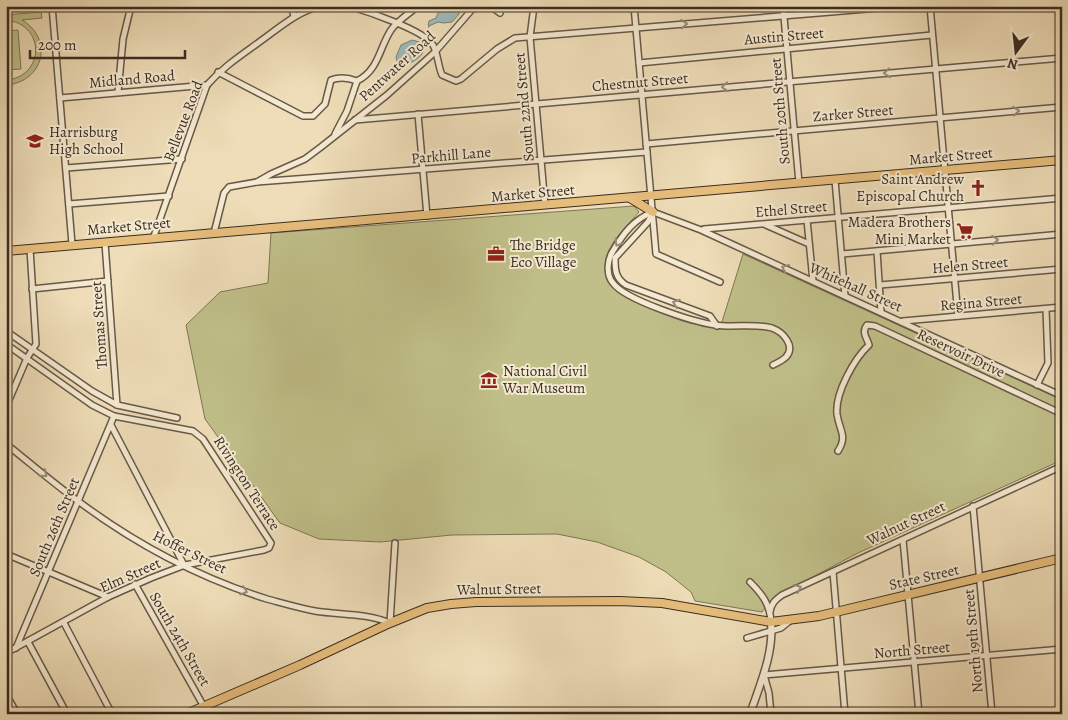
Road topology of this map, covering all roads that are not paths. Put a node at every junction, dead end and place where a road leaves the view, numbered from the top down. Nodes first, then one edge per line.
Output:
1 (62, 6) edge
2 (131, 6) edge
3 (292, 6) edge
4 (321, 6) edge
5 (349, 6) edge
6 (418, 6) edge
7 (474, 6) edge
8 (490, 6) edge
9 (534, 6) edge
10 (634, 6) edge
11 (783, 6) edge
12 (903, 6) edge
13 (930, 6) edge
14 (52, 7) edge
15 (500, 13) dead end
16 (294, 16) junction
17 (784, 16) junction
18 (396, 23) junction
19 (636, 28) junction
20 (932, 36) junction
21 (530, 37) junction
22 (787, 48) junction
23 (436, 52) junction
24 (1062, 58) edge
25 (639, 63) junction
26 (936, 69) junction
27 (218, 72) junction
28 (357, 81) junction
29 (790, 82) junction
30 (208, 85) junction
31 (118, 92) junction
32 (642, 94) junction
33 (60, 98) junction
34 (535, 104) junction
35 (1062, 108) edge
36 (418, 114) junction
37 (940, 118) junction
38 (355, 120) junction
39 (794, 131) junction
40 (334, 137) junction
41 (646, 144) junction
42 (647, 152) junction
43 (182, 159) junction
44 (541, 160) junction
45 (1062, 160) edge
46 (66, 168) junction
47 (422, 170) junction
48 (945, 170) junction
49 (834, 180) junction
50 (257, 182) junction
51 (799, 183) junction
52 (168, 196) junction
53 (651, 196) junction
54 (630, 198) junction
55 (1062, 198) edge
56 (70, 204) junction
57 (545, 205) junction
58 (948, 208) junction
59 (653, 212) junction
60 (426, 216) junction
61 (838, 218) junction
62 (807, 220) junction
63 (764, 224) junction
64 (701, 230) junction
65 (214, 233) junction
66 (1062, 234) edge
67 (153, 239) junction
68 (105, 242) junction
69 (72, 244) junction
70 (809, 244) junction
71 (952, 244) junction
72 (30, 249) junction
73 (6, 251) edge
74 (877, 251) junction
75 (842, 254) junction
76 (1062, 269) edge
77 (955, 278) junction
78 (108, 281) junction
79 (813, 281) junction
80 (720, 282) dead end
81 (880, 285) junction
82 (32, 289) junction
83 (845, 296) junction
84 (1062, 308) edge
85 (1046, 309) junction
86 (881, 312) junction
87 (958, 316) junction
88 (902, 322) junction
89 (717, 326) junction
90 (6, 331) edge
91 (6, 344) edge
92 (33, 350) junction
93 (27, 358) junction
94 (773, 365) dead end
95 (1037, 384) junction
96 (1062, 396) edge
97 (117, 405) junction
98 (6, 407) edge
99 (1062, 414) edge
100 (114, 416) junction
101 (177, 418) dead end
102 (111, 425) junction
103 (6, 444) edge
104 (838, 451) dead end
105 (1062, 466) edge
106 (78, 501) junction
107 (973, 506) junction
108 (902, 540) junction
109 (271, 543) joint
110 (395, 543) dead end
111 (6, 554) edge
112 (1062, 558) edge
113 (185, 566) junction
114 (48, 572) junction
115 (833, 572) junction
116 (980, 578) junction
117 (750, 582) dead end
118 (135, 584) junction
119 (908, 595) junction
120 (108, 597) junction
121 (837, 611) junction
122 (770, 612) junction
123 (792, 620) junction
124 (771, 622) junction
125 (64, 623) junction
126 (390, 623) junction
127 (772, 631) junction
128 (747, 638) dead end
129 (28, 642) junction
130 (16, 648) junction
131 (1062, 649) edge
132 (8, 651) edge
133 (987, 656) junction
134 (914, 662) junction
135 (842, 668) junction
136 (764, 675) junction
137 (6, 694) edge
138 (204, 705) junction
139 (17, 714) edge
140 (67, 714) edge
141 (112, 714) edge
142 (186, 714) edge
143 (208, 714) edge
144 (750, 714) edge
145 (771, 714) edge
146 (845, 714) edge
147 (919, 714) edge
148 (992, 714) edge

1 - 14 street
2 - 31 street
3 - 16 street
4 - 16 street, Bellevue Road
5 - 18 street
6 - 18 street
7 - 23 street, Pentwater Road
8 - 15 street
9 - 21 street, South 22nd Street
10 - 19 street
11 - 17 street, South 20th Street
12 - 17 street
13 - 20 street
14 - 33 street
16 - 27 street, Bellevue Road
19 -> 17 street
17 - 22 street, South 20th Street
18 - 23 street
18 - 28 street
19 - 21 street
19 - 25 street
20 - 22 street, Austin Street
20 - 26 street
21 - 23 street
21 - 34 street, South 22nd Street
22 - 25 street, Austin Street
22 - 29 street, South 20th Street
23 - 38 street, Pentwater Road
24 - 26 street, Chestnut Street
25 - 32 street
26 -> 29 street, Chestnut Street
26 - 37 street
27 - 28 street
27 - 30 street, Bellevue Road
28 - 40 street
29 -> 32 street, Chestnut Street
29 - 39 street, South 20th Street
30 - 31 street, Midland Road
30 - 43 street, Bellevue Road
31 - 33 street, Midland Road
32 - 34 street, Chestnut Street
32 - 41 street
33 - 46 street
34 - 36 street, Chestnut Street
34 - 44 street, South 22nd Street
37 -> 35 street, Zarker Street
36 - 38 street, Chestnut Street
36 - 47 street
37 - 39 street, Zarker Street
37 - 48 street
38 - 40 street
39 - 41 street, Zarker Street
39 - 51 street, South 20th Street
40 - 50 street
41 - 42 street
42 - 44 street, Parkhill Lane
42 - 53 street
43 - 46 street
43 - 52 street, Bellevue Road
44 - 47 street, Parkhill Lane
44 - 57 street, South 22nd Street
45 - 48 main road, Market Street
46 - 56 street
47 - 50 street, Parkhill Lane
47 - 60 street
48 - 49 main road, Market Street
48 - 58 street
49 - 51 main road, Market Street
49 - 61 street
50 - 65 street
51 - 53 main road, Market Street
52 - 56 street
52 - 67 street, Bellevue Road
53 - 54 main road, Market Street
53 - 59 street
54 - 57 main road, Market Street
54 - 59 main road
55 - 58 street, Ethel Street
56 - 69 street
57 - 60 main road, Market Street
58 - 61 street, Ethel Street
58 - 71 street
59 - 64 street, Whitehall Street
59 - 80 street
89 -> 59 street
59 -> 89 street
60 - 65 main road, Market Street
61 - 62 street, Ethel Street
61 - 75 street
62 - 63 street, Ethel Street
62 - 70 street
63 - 64 street, Ethel Street
63 - 70 street
79 -> 64 street, Whitehall Street
65 - 67 main road, Market Street
71 -> 66 street
67 - 68 main road, Market Street
68 - 69 main road, Market Street
68 - 78 street, Thomas Street
69 - 72 main road, Market Street
70 - 79 street
71 - 74 street
71 - 77 street
72 - 73 main road, Market Street
72 - 82 street
74 - 75 street
74 - 81 street
75 - 83 street
76 - 77 street, Helen Street
77 - 81 street, Helen Street
77 - 87 street
78 - 82 street
78 - 97 street, Thomas Street
79 - 83 street, Whitehall Street
81 - 86 street
82 - 92 street
83 - 86 street, Whitehall Street
84 - 85 street, Regina Street
85 - 87 street, Regina Street
85 - 95 street
86 - 88 street, Whitehall Street
87 - 88 street, Regina Street
88 - 95 street, Whitehall Street
89 - 94 street
90 - 92 street
91 - 93 street, Rivington Terrace
92 - 93 street
92 - 97 street
93 - 98 street
93 - 100 street, Rivington Terrace
95 - 96 street, Whitehall Street
97 - 101 street
99 - 104 street, Reservoir Drive
100 - 102 street, South 26th Street
100 - 109 street, Rivington Terrace
102 - 106 street, South 26th Street
102 - 113 street
103 -> 106 street, Hoffer Street
105 - 107 street, Walnut Street
106 - 113 street, Hoffer Street
106 - 114 street, South 26th Street
107 - 108 street, Walnut Street
107 - 116 street, North 19th Street
108 - 115 street, Walnut Street
108 - 119 street
109 - 113 street, Elm Street
110 - 126 street
111 - 114 street
112 - 116 main road, State Street
113 - 118 street, Elm Street
113 -> 126 street, Hoffer Street
114 - 120 street
114 - 130 street, South 26th Street
115 - 121 street
122 -> 115 street, Walnut Street
116 - 119 main road, State Street
116 - 133 street, North 19th Street
117 - 122 street
118 - 120 street, Elm Street
118 - 138 street, South 24th Street
119 - 121 main road, State Street
119 - 134 street
120 - 125 street, Elm Street
121 - 123 main road, State Street
121 - 135 street
122 - 124 street
123 - 124 main road, State Street
123 - 127 street, State Street
124 - 126 main road, Walnut Street
124 - 127 street
125 - 129 street, Elm Street
125 - 141 street
126 - 138 main road, Walnut Street
127 - 128 street, State Street
127 - 136 street
129 - 130 street, Elm Street
129 - 140 street
130 - 132 street, Elm Street
131 - 133 street, North Street
133 - 134 street, North Street
133 - 148 street, North 19th Street
134 - 135 street, North Street
134 - 147 street
135 - 136 street, North Street
135 - 146 street
136 - 144 street
136 - 145 street
137 - 139 street
138 - 142 main road, Walnut Street
138 - 143 street, South 24th Street

